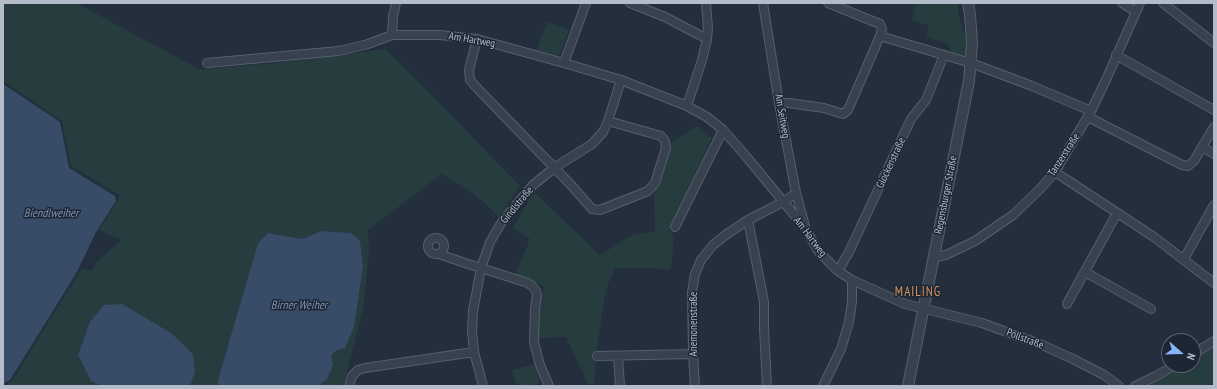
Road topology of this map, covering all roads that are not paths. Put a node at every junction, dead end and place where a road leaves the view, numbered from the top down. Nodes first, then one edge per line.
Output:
1 (396, 3) edge
2 (586, 3) edge
3 (630, 3) edge
4 (706, 3) edge
5 (762, 3) edge
6 (828, 3) edge
7 (968, 3) edge
8 (1122, 3) edge
9 (1140, 3) edge
10 (1163, 3) edge
11 (1136, 12) junction
12 (392, 35) junction
13 (880, 36) junction
14 (477, 39) junction
15 (707, 39) junction
16 (1214, 43) edge
17 (944, 55) junction
18 (1116, 55) junction
19 (207, 63) dead end
20 (564, 63) junction
21 (971, 63) junction
22 (621, 80) junction
23 (779, 103) junction
24 (687, 106) junction
25 (1214, 110) edge
26 (1090, 114) junction
27 (608, 121) junction
28 (1214, 127) edge
29 (722, 130) junction
30 (1202, 147) junction
31 (1214, 154) edge
32 (554, 168) junction
33 (1055, 172) junction
34 (796, 193) junction
35 (783, 202) junction
36 (1214, 205) edge
37 (1117, 213) junction
38 (748, 220) junction
39 (675, 227) dead end
40 (805, 228) junction
41 (439, 254) dead end
42 (934, 257) junction
43 (1184, 259) junction
44 (480, 268) junction
45 (838, 271) junction
46 (1085, 272) junction
47 (852, 280) junction
48 (1214, 283) edge
49 (1067, 304) dead end
50 (924, 308) junction
51 (1151, 309) dead end
52 (1214, 341) edge
53 (1201, 349) edge
54 (474, 352) junction
55 (693, 354) junction
56 (597, 356) dead end
57 (618, 356) junction
58 (1161, 373) edge
59 (349, 386) edge
60 (483, 386) edge
61 (549, 386) edge
62 (620, 386) edge
63 (695, 386) edge
64 (767, 386) edge
65 (823, 386) edge
66 (908, 386) edge
67 (1119, 386) edge
68 (1136, 386) edge

1 - 12 street
2 - 20 street
3 - 15 street
4 - 15 street
5 - 23 street, Am Seitweg
6 - 13 street
7 - 21 street, Regensburger Straße
8 - 11 street
9 - 11 street, Tanzerstraße
10 - 16 street
11 - 18 street, Tanzerstraße
12 - 14 street, Am Hartweg
12 - 19 street, Am Hartweg
13 - 17 street
13 - 23 street
14 - 20 street, Am Hartweg
14 - 32 street
15 - 24 street
17 - 21 street
17 - 45 street, Glockenstraße
18 - 25 street
18 - 26 street, Tanzerstraße
20 - 22 street, Am Hartweg
21 - 26 street
21 - 42 street, Regensburger Straße
22 - 24 street, Am Hartweg
22 - 27 street, Gindlstraße
23 - 34 street, Am Seitweg
24 - 29 street, Am Hartweg
26 - 30 street
26 - 33 street, Tanzerstraße
27 - 32 street, Gindlstraße
27 - 32 street
28 - 30 street
29 - 35 street, Am Hartweg
29 - 39 street
30 - 31 street
32 - 44 street, Gindlstraße
33 - 37 street
33 - 42 street, Tanzerstraße
34 - 35 street, Anemonenstraße
34 - 40 street, Am Seitweg
35 - 38 street, Anemonenstraße
35 - 40 street, Am Hartweg
36 - 43 street
37 - 43 street
37 - 46 street
38 - 55 street, Anemonenstraße
38 - 64 street
40 - 45 street, Am Hartweg
41 - 44 street
42 - 50 street, Regensburger Straße
43 - 48 street
44 - 54 street, Gindlstraße
44 - 61 street
45 - 47 street, Am Hartweg
46 - 49 street
46 - 51 street
47 - 50 street, Am Hartweg
47 - 65 street
50 - 66 street, Regensburger Straße
50 - 67 street, Pöllstraße
52 - 53 street
54 - 59 street
54 - 60 street, Gindlstraße
55 - 57 street
55 - 63 street, Anemonenstraße
56 - 57 street
57 - 62 street
58 - 68 street

